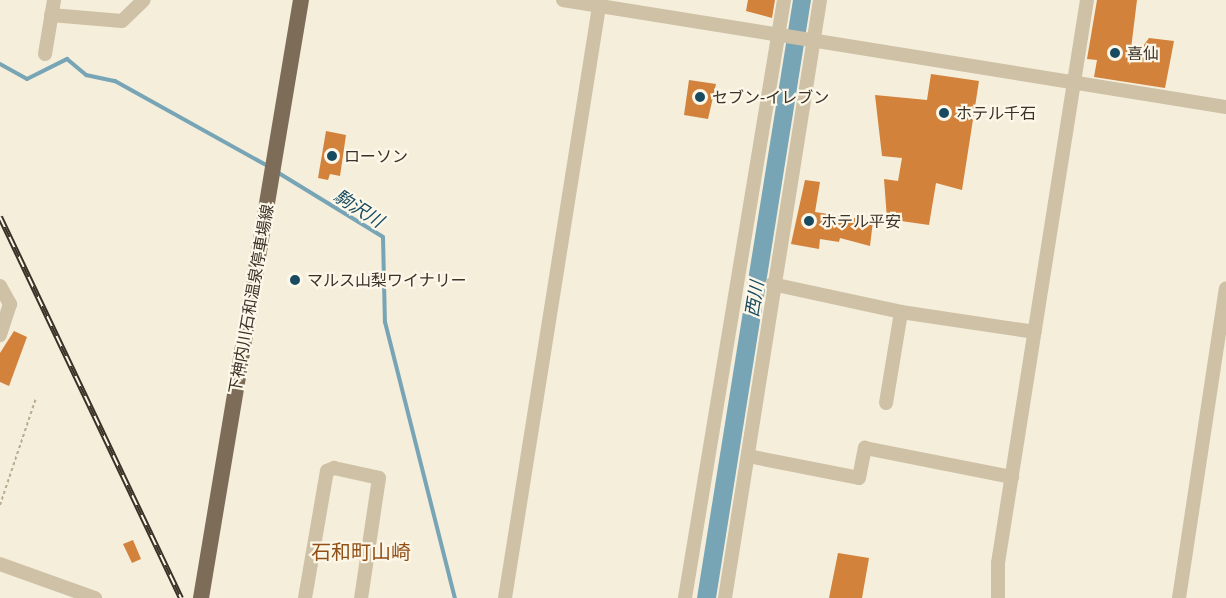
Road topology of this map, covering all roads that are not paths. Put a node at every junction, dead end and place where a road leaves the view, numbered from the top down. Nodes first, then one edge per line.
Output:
1 (54, 0) edge
2 (144, 0) edge
3 (301, 0) edge
4 (563, 0) edge
5 (784, 0) edge
6 (820, 0) edge
7 (1087, 0) edge
8 (599, 3) edge
9 (51, 15) junction
10 (782, 32) junction
11 (811, 39) junction
12 (45, 54) dead end
13 (1073, 83) junction
14 (1226, 107) edge
15 (772, 284) junction
16 (0, 286) edge
17 (1226, 289) edge
18 (901, 312) junction
19 (1035, 332) junction
20 (0, 335) edge
21 (1220, 358) edge
22 (886, 404) dead end
23 (748, 456) junction
24 (1012, 477) junction
25 (0, 564) edge
26 (87, 596) edge
27 (201, 598) edge
28 (305, 598) edge
29 (361, 598) edge
30 (505, 598) edge
31 (685, 598) edge
32 (725, 598) edge
33 (998, 598) edge
34 (1179, 598) edge

1 - 9 street
2 - 9 street
3 - 27 main road, 下神内川石和温泉停車場線
4 - 8 street
5 - 10 street
6 - 11 street
7 - 13 street
8 - 10 street
8 - 30 street
9 - 12 street
10 - 11 street
10 - 31 street
11 - 13 street
11 - 15 street
13 - 14 street
13 - 19 street
15 - 18 street
15 - 23 street
16 - 20 street
17 - 21 street
18 - 19 street
18 - 22 street
19 - 24 street
21 - 34 street
23 - 24 street
23 - 32 street
24 - 33 street
25 - 26 street
28 - 29 street

